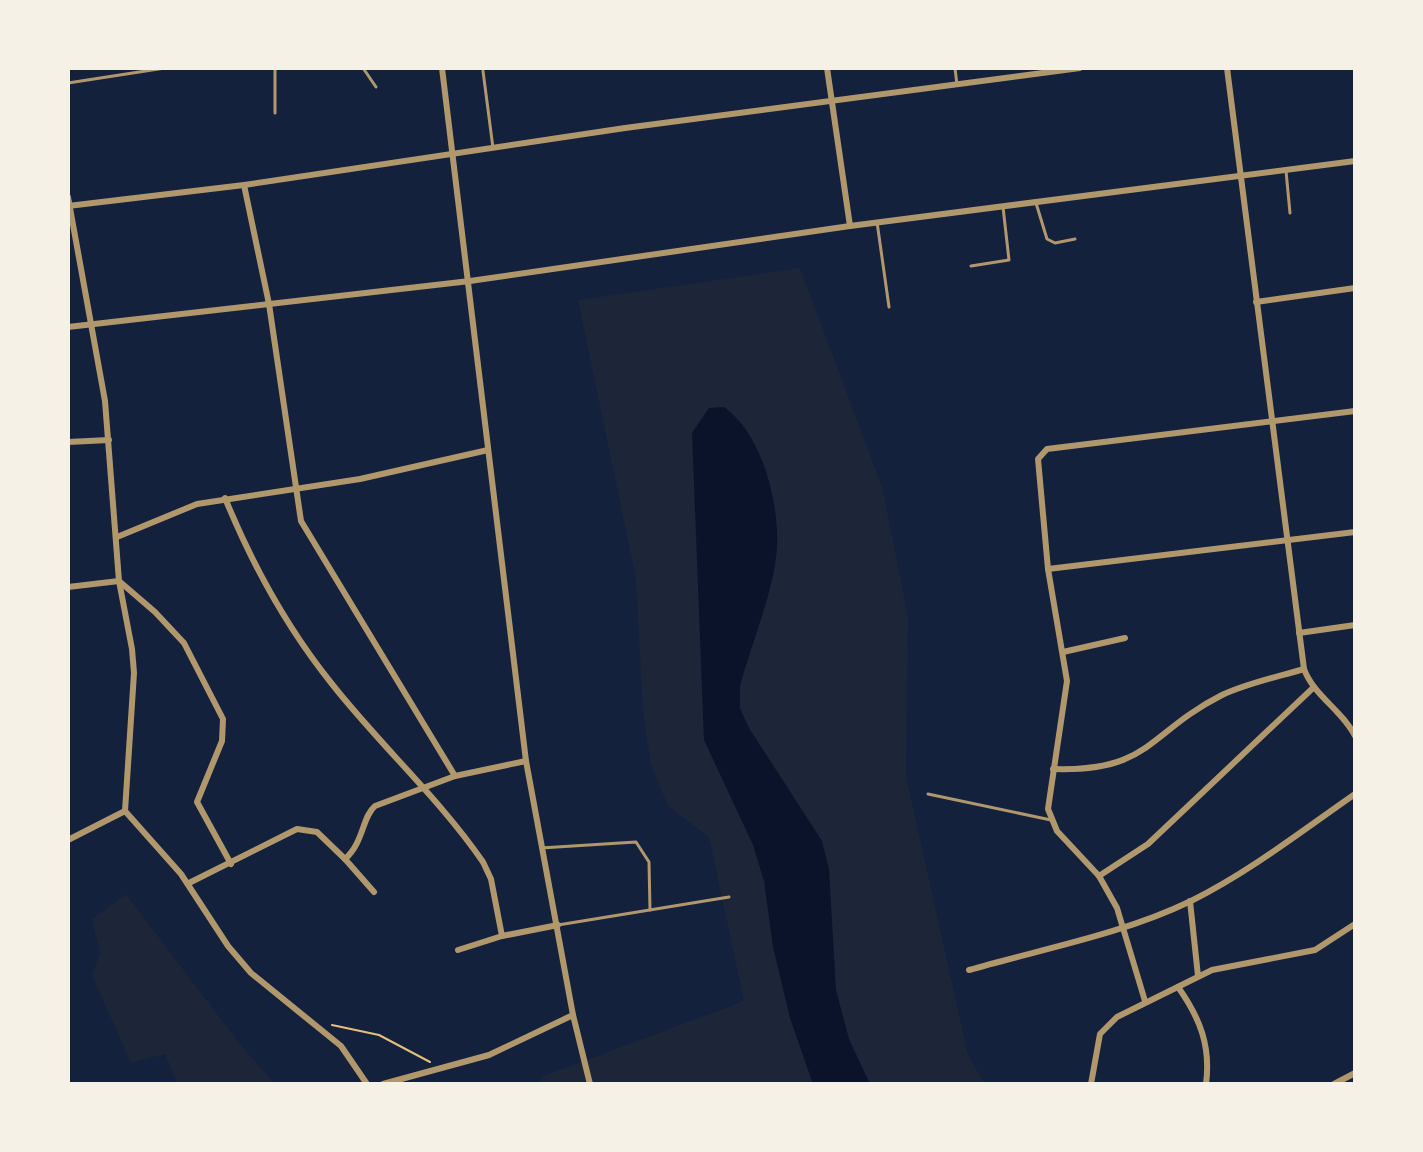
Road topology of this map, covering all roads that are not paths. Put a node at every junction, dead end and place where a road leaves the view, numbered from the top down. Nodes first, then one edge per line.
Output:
1 (165, 68) edge
2 (275, 68) edge
3 (363, 68) edge
4 (442, 68) edge
5 (827, 68) edge
6 (955, 68) edge
7 (1080, 68) edge
8 (1227, 68) edge
9 (483, 71) dead end
10 (68, 83) edge
11 (957, 85) junction
12 (376, 87) dead end
13 (831, 102) junction
14 (275, 113) dead end
15 (493, 148) junction
16 (454, 153) junction
17 (1355, 161) edge
18 (1286, 171) junction
19 (1240, 177) junction
20 (244, 185) junction
21 (68, 197) edge
22 (1036, 203) junction
23 (68, 206) edge
24 (1003, 207) junction
25 (1290, 213) dead end
26 (877, 222) junction
27 (850, 226) junction
28 (1075, 239) dead end
29 (971, 266) dead end
30 (470, 281) junction
31 (1355, 288) edge
32 (1256, 302) junction
33 (269, 304) junction
34 (889, 307) dead end
35 (91, 325) junction
36 (68, 327) edge
37 (1355, 411) edge
38 (1273, 420) junction
39 (109, 440) junction
40 (68, 442) edge
41 (488, 450) junction
42 (295, 489) junction
43 (225, 498) junction
44 (1355, 532) edge
45 (117, 537) junction
46 (1288, 541) junction
47 (1048, 569) junction
48 (119, 581) junction
49 (68, 587) edge
50 (1355, 625) edge
51 (1299, 633) junction
52 (1125, 638) dead end
53 (1063, 652) junction
54 (1304, 669) junction
55 (1314, 687) junction
56 (1352, 724) edge
57 (1355, 736) edge
58 (526, 761) junction
59 (1053, 769) junction
60 (455, 776) junction
61 (419, 787) junction
62 (928, 794) dead end
63 (1355, 794) edge
64 (125, 811) junction
65 (1051, 820) junction
66 (68, 840) edge
67 (541, 848) junction
68 (345, 859) junction
69 (231, 864) junction
70 (1099, 876) junction
71 (189, 883) junction
72 (374, 892) dead end
73 (729, 897) dead end
74 (1190, 901) junction
75 (650, 910) junction
76 (1355, 924) edge
77 (558, 925) junction
78 (1124, 925) junction
79 (502, 936) junction
80 (458, 950) dead end
81 (969, 970) dead end
82 (1198, 976) junction
83 (1178, 987) junction
84 (1145, 1001) junction
85 (573, 1015) junction
86 (1355, 1073) edge
87 (367, 1084) edge
88 (383, 1084) edge
89 (590, 1084) edge
90 (1091, 1084) edge
91 (1206, 1084) edge
92 (1334, 1084) edge

1 - 10 lane
2 - 14 lane
3 - 12 lane
4 - 16 street
5 - 13 street
6 - 11 lane
7 - 11 street
8 - 19 street
9 - 15 lane
11 - 13 street
13 - 15 street
13 - 27 street
15 - 16 street
16 - 20 street
16 - 30 street
17 - 18 street
18 - 19 street
18 - 25 lane
19 - 22 street
19 - 32 street
20 - 23 street
20 - 33 street
21 - 23 street
22 - 24 street
22 - 28 lane
23 - 35 street
24 - 26 street
24 - 29 lane
26 - 27 street
26 - 34 lane
27 - 30 street
30 - 33 street
30 - 41 street
31 - 32 street
32 - 38 street
33 - 35 street
33 - 42 street
35 - 36 street
35 - 39 street
37 - 38 street
38 - 46 street
38 - 47 street
39 - 40 street
39 - 45 street
41 - 42 street
41 - 58 street
42 - 43 street
42 - 60 street
43 - 45 street
43 - 61 street
44 - 46 street
45 - 48 street
46 - 47 street
46 - 51 street
47 - 53 street
48 - 49 street
48 - 64 street
48 - 69 street
50 - 51 street
51 - 54 street
52 - 53 street
53 - 59 street
54 - 55 street
54 - 59 street
55 - 56 street
55 - 70 street
56 - 57 street
58 - 60 street
58 - 67 street
59 - 65 street
60 - 61 street
61 - 68 street
61 - 79 street
62 - 65 lane
63 - 74 street
64 - 66 street
64 - 71 street
65 - 70 street
67 - 75 lane
67 - 77 street
68 - 69 street
68 - 72 street
69 - 71 street
70 - 78 street
71 - 87 street
73 - 75 lane
74 - 78 street
74 - 82 street
75 - 77 lane
76 - 82 street
77 - 79 street
77 - 85 street
78 - 81 street
78 - 84 street
79 - 80 street
82 - 83 street
83 - 84 street
83 - 91 street
84 - 90 street
85 - 88 street
85 - 89 street
86 - 92 street

